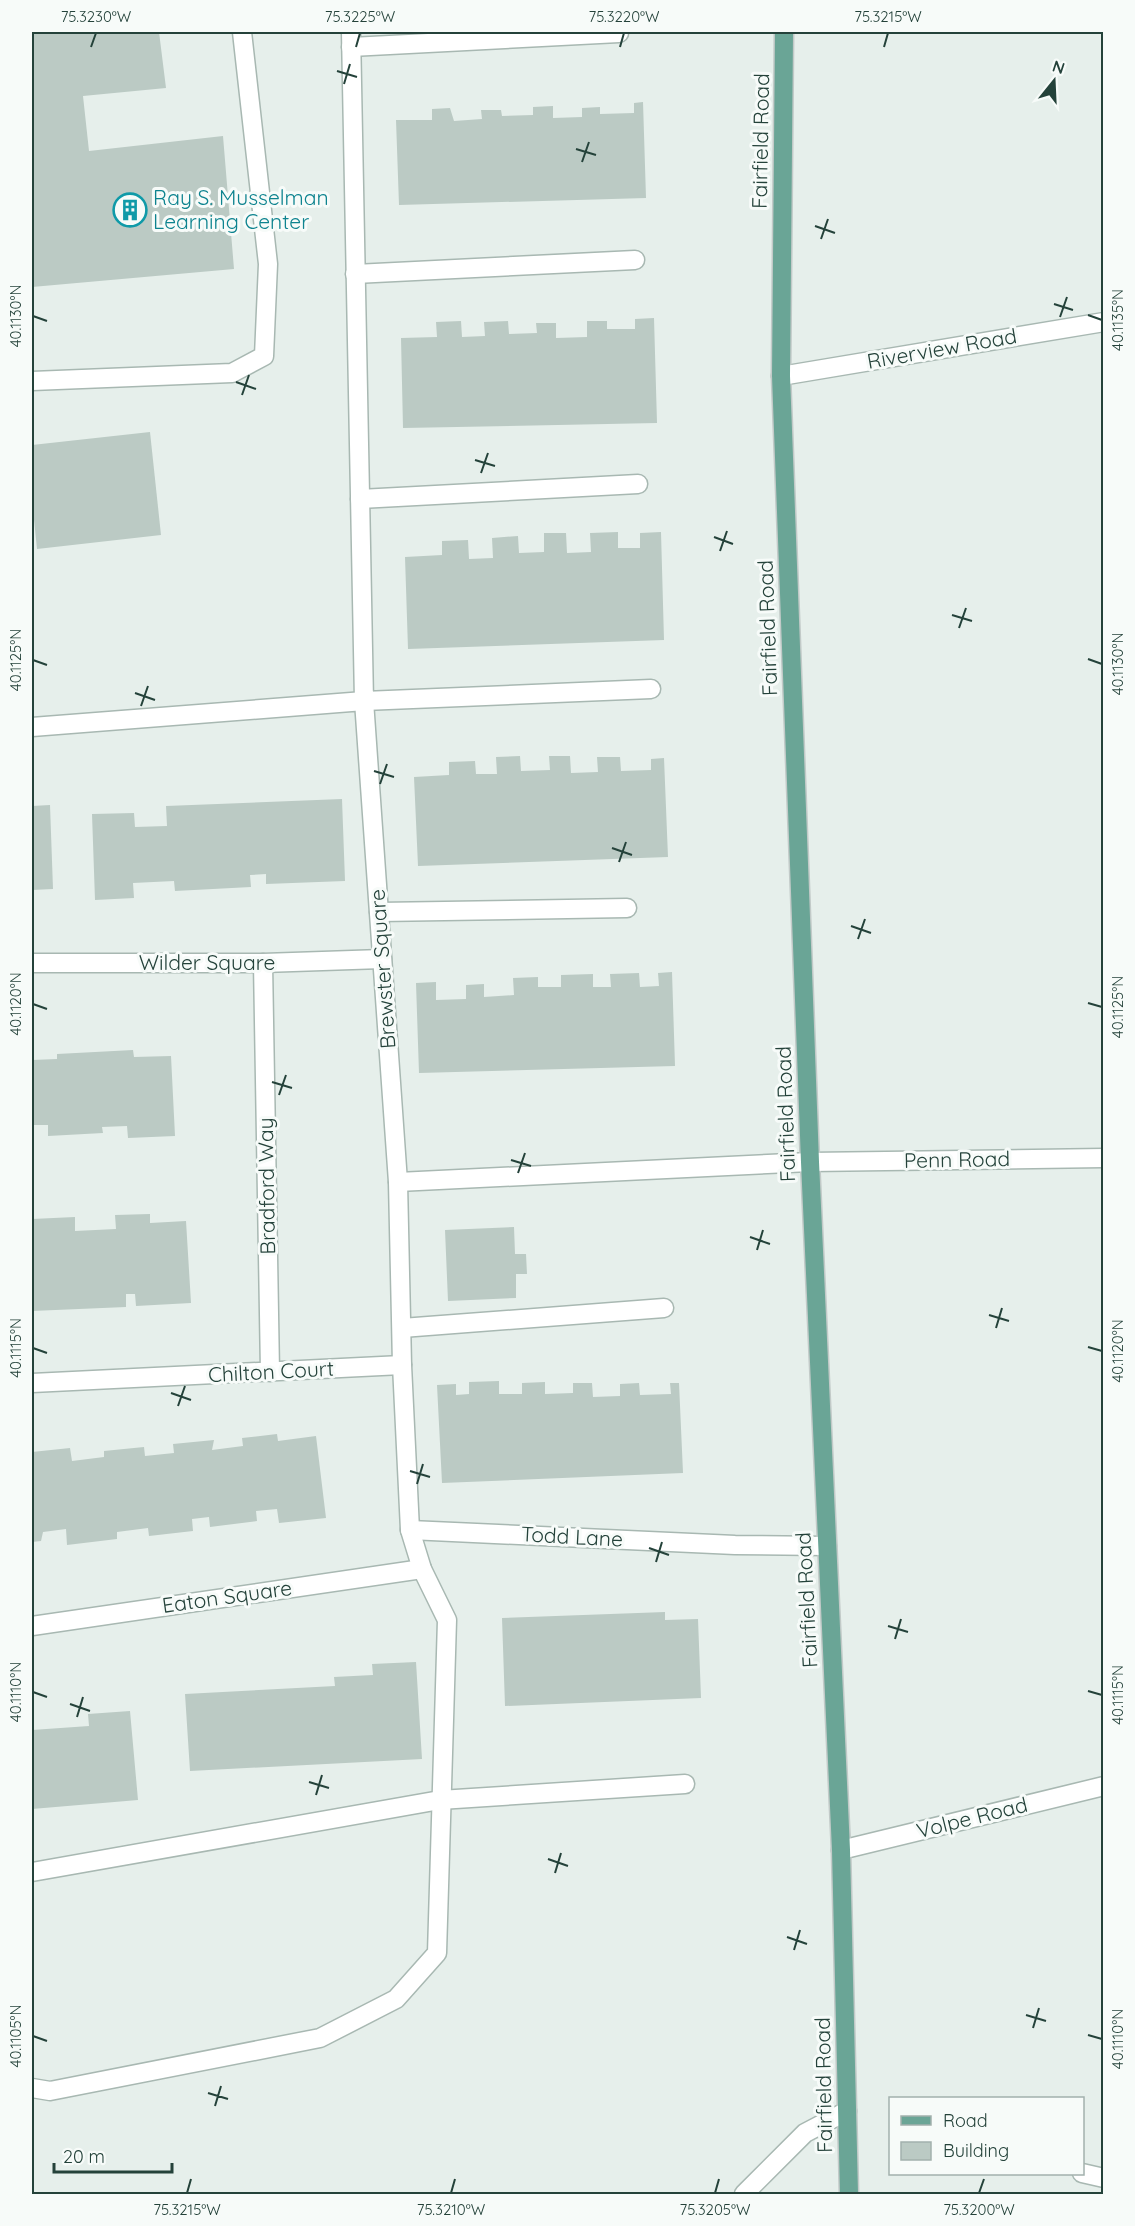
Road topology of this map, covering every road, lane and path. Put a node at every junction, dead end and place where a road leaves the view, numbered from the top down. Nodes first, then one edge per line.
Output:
1 (242, 32) edge
2 (784, 32) edge
3 (620, 33) dead end
4 (351, 39) edge
5 (635, 260) dead end
6 (355, 274) junction
7 (1104, 322) edge
8 (781, 376) junction
9 (32, 381) edge
10 (638, 484) dead end
11 (360, 499) junction
12 (651, 689) dead end
13 (364, 701) junction
14 (32, 727) edge
15 (627, 908) dead end
16 (379, 912) junction
17 (382, 959) junction
18 (32, 963) edge
19 (263, 963) junction
20 (1104, 1158) edge
21 (810, 1162) junction
22 (398, 1182) junction
23 (664, 1308) dead end
24 (402, 1328) junction
25 (402, 1365) junction
26 (270, 1372) junction
27 (32, 1383) edge
28 (410, 1530) junction
29 (827, 1546) junction
30 (422, 1569) junction
31 (32, 1626) edge
32 (685, 1784) dead end
33 (1104, 1786) edge
34 (440, 1800) junction
35 (841, 1850) junction
36 (32, 1872) edge
37 (32, 2088) edge
38 (847, 2111) junction
39 (1084, 2173) edge
40 (1104, 2178) edge
41 (744, 2194) edge
42 (849, 2194) edge

1 - 9 street
2 - 8 main road, Fairfield Road
3 - 4 street
4 - 6 street, Brewster Square
5 - 6 street
6 - 11 street, Brewster Square
7 - 8 street, Riverview Road
8 - 21 main road, Fairfield Road
10 - 11 street
11 - 13 street, Brewster Square
12 - 13 street
13 - 14 street
13 - 16 street, Brewster Square
15 - 16 street
16 - 17 street, Brewster Square
17 - 19 street, Wilder Square
17 - 22 street, Brewster Square
18 - 19 street, Wilder Square
19 - 26 street, Bradford Way
20 - 21 street, Penn Road
21 - 22 street, Penn Road
21 - 29 main road, Fairfield Road
22 - 24 street, Brewster Square
23 - 24 street
24 - 25 street, Brewster Square
25 - 26 street, Chilton Court
25 - 28 street, Brewster Square
26 - 27 street, Chilton Court
28 - 29 street, Todd Lane
28 - 30 street, Brewster Square
29 - 35 main road, Fairfield Road
30 - 31 street, Eaton Square
30 - 34 street, Brewster Square
32 - 34 street
33 - 35 street, Volpe Road
34 - 36 street
34 - 37 street, Brewster Square
35 - 38 main road, Fairfield Road
38 - 41 street
38 - 42 main road, Fairfield Road
39 - 40 street

